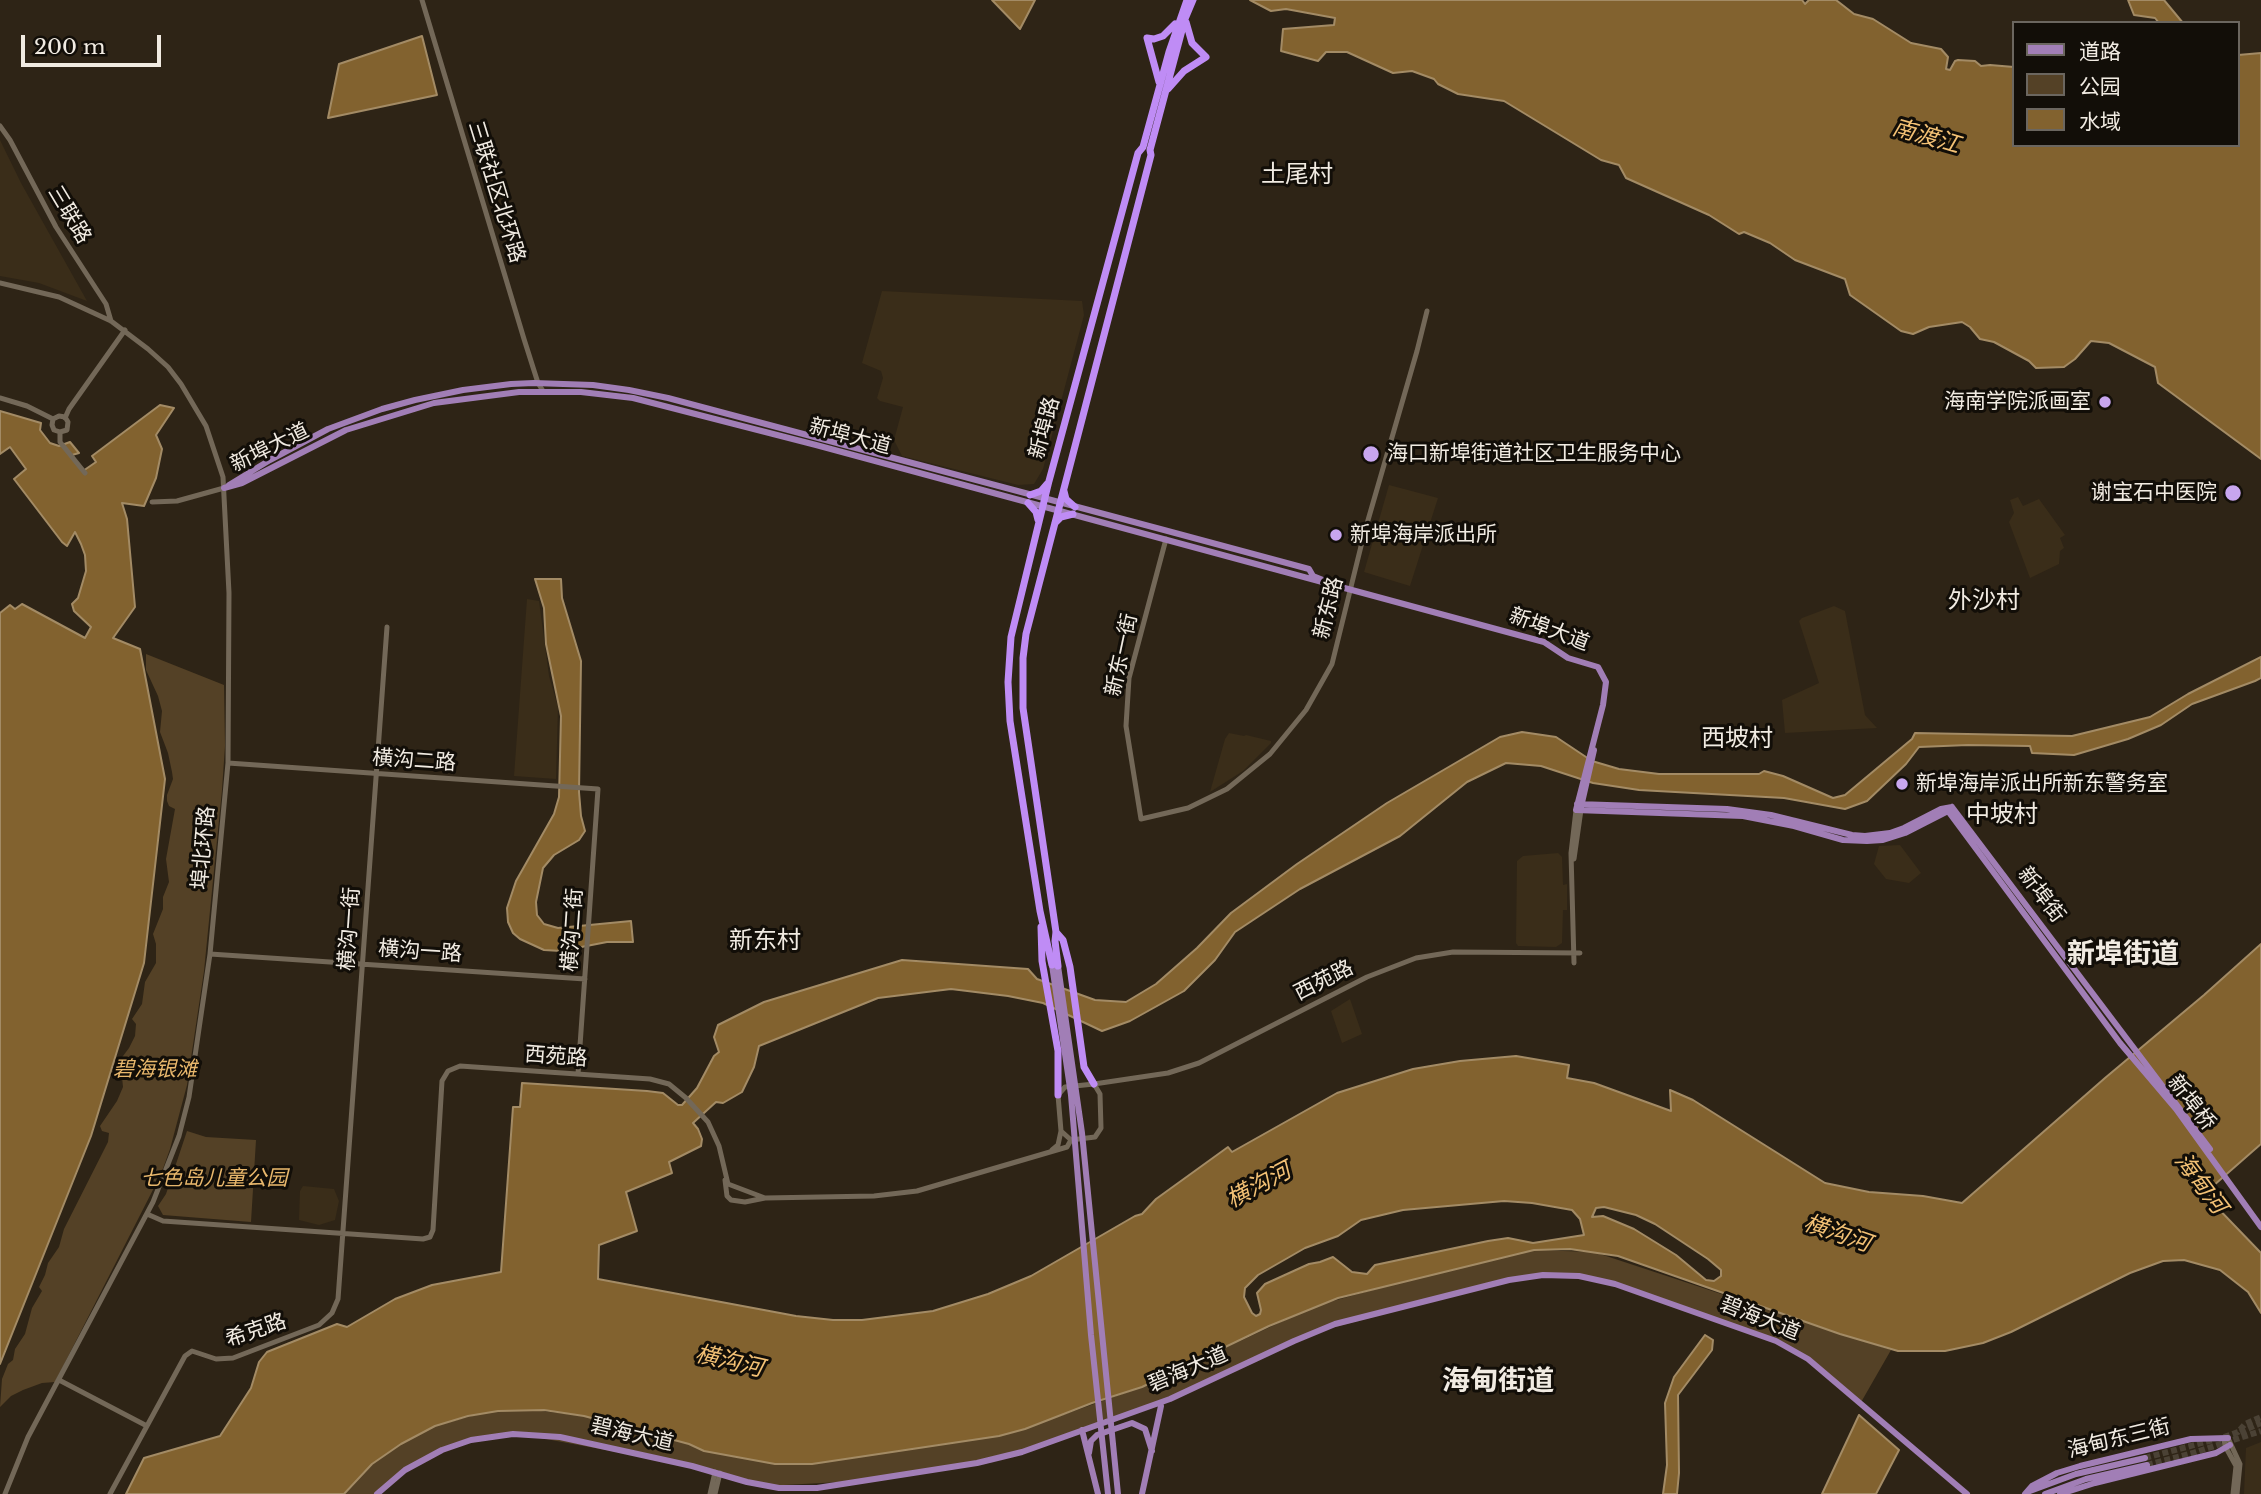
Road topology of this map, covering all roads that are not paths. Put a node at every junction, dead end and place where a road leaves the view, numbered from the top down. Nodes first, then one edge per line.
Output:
1 (422, 0) edge
2 (1189, 2) edge
3 (1184, 16) junction
4 (1162, 90) junction
5 (0, 126) edge
6 (0, 283) edge
7 (1427, 311) dead end
8 (111, 321) junction
9 (125, 330) junction
10 (538, 383) junction
11 (543, 391) junction
12 (0, 398) edge
13 (65, 418) junction
14 (53, 419) junction
15 (60, 432) junction
16 (85, 473) dead end
17 (1049, 481) junction
18 (1064, 486) junction
19 (224, 488) junction
20 (1029, 499) junction
21 (152, 502) dead end
22 (1044, 503) junction
23 (1058, 507) junction
24 (1074, 511) junction
25 (1038, 525) junction
26 (1053, 527) junction
27 (1166, 540) junction
28 (1349, 590) junction
29 (387, 627) dead end
30 (228, 762) junction
31 (376, 774) junction
32 (598, 789) joint
33 (1579, 807) junction
34 (1141, 820) joint
35 (1042, 923) junction
36 (1056, 932) junction
37 (210, 954) junction
38 (363, 964) junction
39 (1055, 965) junction
40 (585, 979) junction
41 (2123, 1041) joint
42 (578, 1074) junction
43 (1094, 1084) junction
44 (1058, 1095) junction
45 (1061, 1131) junction
46 (1071, 1140) junction
47 (1046, 1153) junction
48 (725, 1177) junction
49 (2234, 1186) junction
50 (765, 1198) junction
51 (147, 1214) junction
52 (2261, 1221) edge
53 (2261, 1227) edge
54 (342, 1234) junction
55 (59, 1380) junction
56 (1161, 1406) junction
57 (147, 1426) junction
58 (1083, 1432) junction
59 (2227, 1442) junction
60 (1152, 1451) junction
61 (1089, 1453) junction
62 (1110, 1461) junction
63 (717, 1474) junction
64 (2027, 1493) edge
65 (5, 1494) edge
66 (110, 1494) edge
67 (379, 1494) edge
68 (712, 1494) edge
69 (1098, 1494) edge
70 (1108, 1494) edge
71 (1118, 1494) edge
72 (1142, 1494) edge
73 (1960, 1494) edge
74 (1967, 1494) edge
75 (2045, 1494) edge
76 (2060, 1494) edge
77 (2235, 1494) edge

1 - 10 main road, 三联社区北环路
2 - 3 highway
3 - 4 highway, 新埠路
3 - 4 highway
3 - 4 highway
4 - 17 highway, 新埠路
4 - 18 highway, 新埠路
5 - 8 main road, 三联路
6 - 8 main road, 埠北环路
7 - 28 main road, 新东路
8 - 9 main road, 埠北环路
9 - 13 main road
9 - 19 main road, 埠北环路
10 - 11 main road, 三联社区北环路
10 - 19 main road, 新埠大道
10 - 20 main road, 新埠大道
11 - 19 main road, 新埠大道
11 - 20 main road, 新埠大道
12 - 14 main road
13 - 14 main road
13 - 15 main road
14 - 15 main road
15 - 16 main road
17 - 20 highway
17 - 22 highway, 新埠路
18 - 23 highway, 新埠路
18 - 24 highway
19 - 21 main road
19 - 30 main road, 埠北环路
20 - 22 main road, 新埠大道
20 - 25 highway
22 - 23 main road, 新埠大道
22 - 25 highway, 新埠路
23 - 24 main road, 新埠大道
23 - 26 highway, 新埠路
24 - 26 highway
24 - 27 main road, 新埠大道
24 - 28 main road, 新埠大道
25 - 35 highway, 新埠路
26 - 36 highway, 新埠路
27 - 28 main road, 新埠大道
27 - 34 main road, 新东一街
28 - 33 main road, 新埠大道
28 - 34 main road, 新东路
29 - 31 main road, 横沟一街
30 - 31 main road, 横沟二路
30 - 37 main road, 埠北环路
31 - 32 main road, 横沟二路
31 - 38 main road, 横沟一街
32 - 40 main road, 横沟二街
33 - 41 main road, 新埠街
33 - 43 main road, 西苑路
35 - 39 highway
35 - 44 highway
36 - 39 highway
36 - 43 highway
37 - 38 main road, 横沟一路
37 - 51 main road, 埠北环路
38 - 40 main road, 横沟一路
38 - 54 main road, 横沟一街
39 - 62 main road
40 - 42 main road, 横沟二街
41 - 49 main road, 新埠桥
42 - 48 main road, 西苑路
42 - 54 main road, 西苑路
43 - 44 main road, 西苑路
43 - 46 main road
44 - 45 main road
45 - 46 main road
45 - 47 main road
46 - 47 main road
47 - 50 main road
48 - 50 main road
48 - 50 main road
49 - 52 main road
49 - 53 main road
51 - 54 main road, 西苑路
51 - 55 main road, 埠北环路
54 - 57 main road, 希克路
55 - 57 main road
55 - 65 main road, 埠北环路
56 - 58 main road, 碧海大道
56 - 60 main road
56 - 73 main road, 碧海大道
57 - 66 main road, 希克路
58 - 61 main road
58 - 63 main road, 碧海大道
58 - 74 main road, 碧海大道
59 - 64 main road, 海甸东三街
59 - 76 main road, 海甸东三街
59 - 77 main road
60 - 61 main road
60 - 72 main road
61 - 69 main road
62 - 70 main road
62 - 71 main road
63 - 67 main road, 碧海大道
63 - 68 main road
64 - 75 main road

